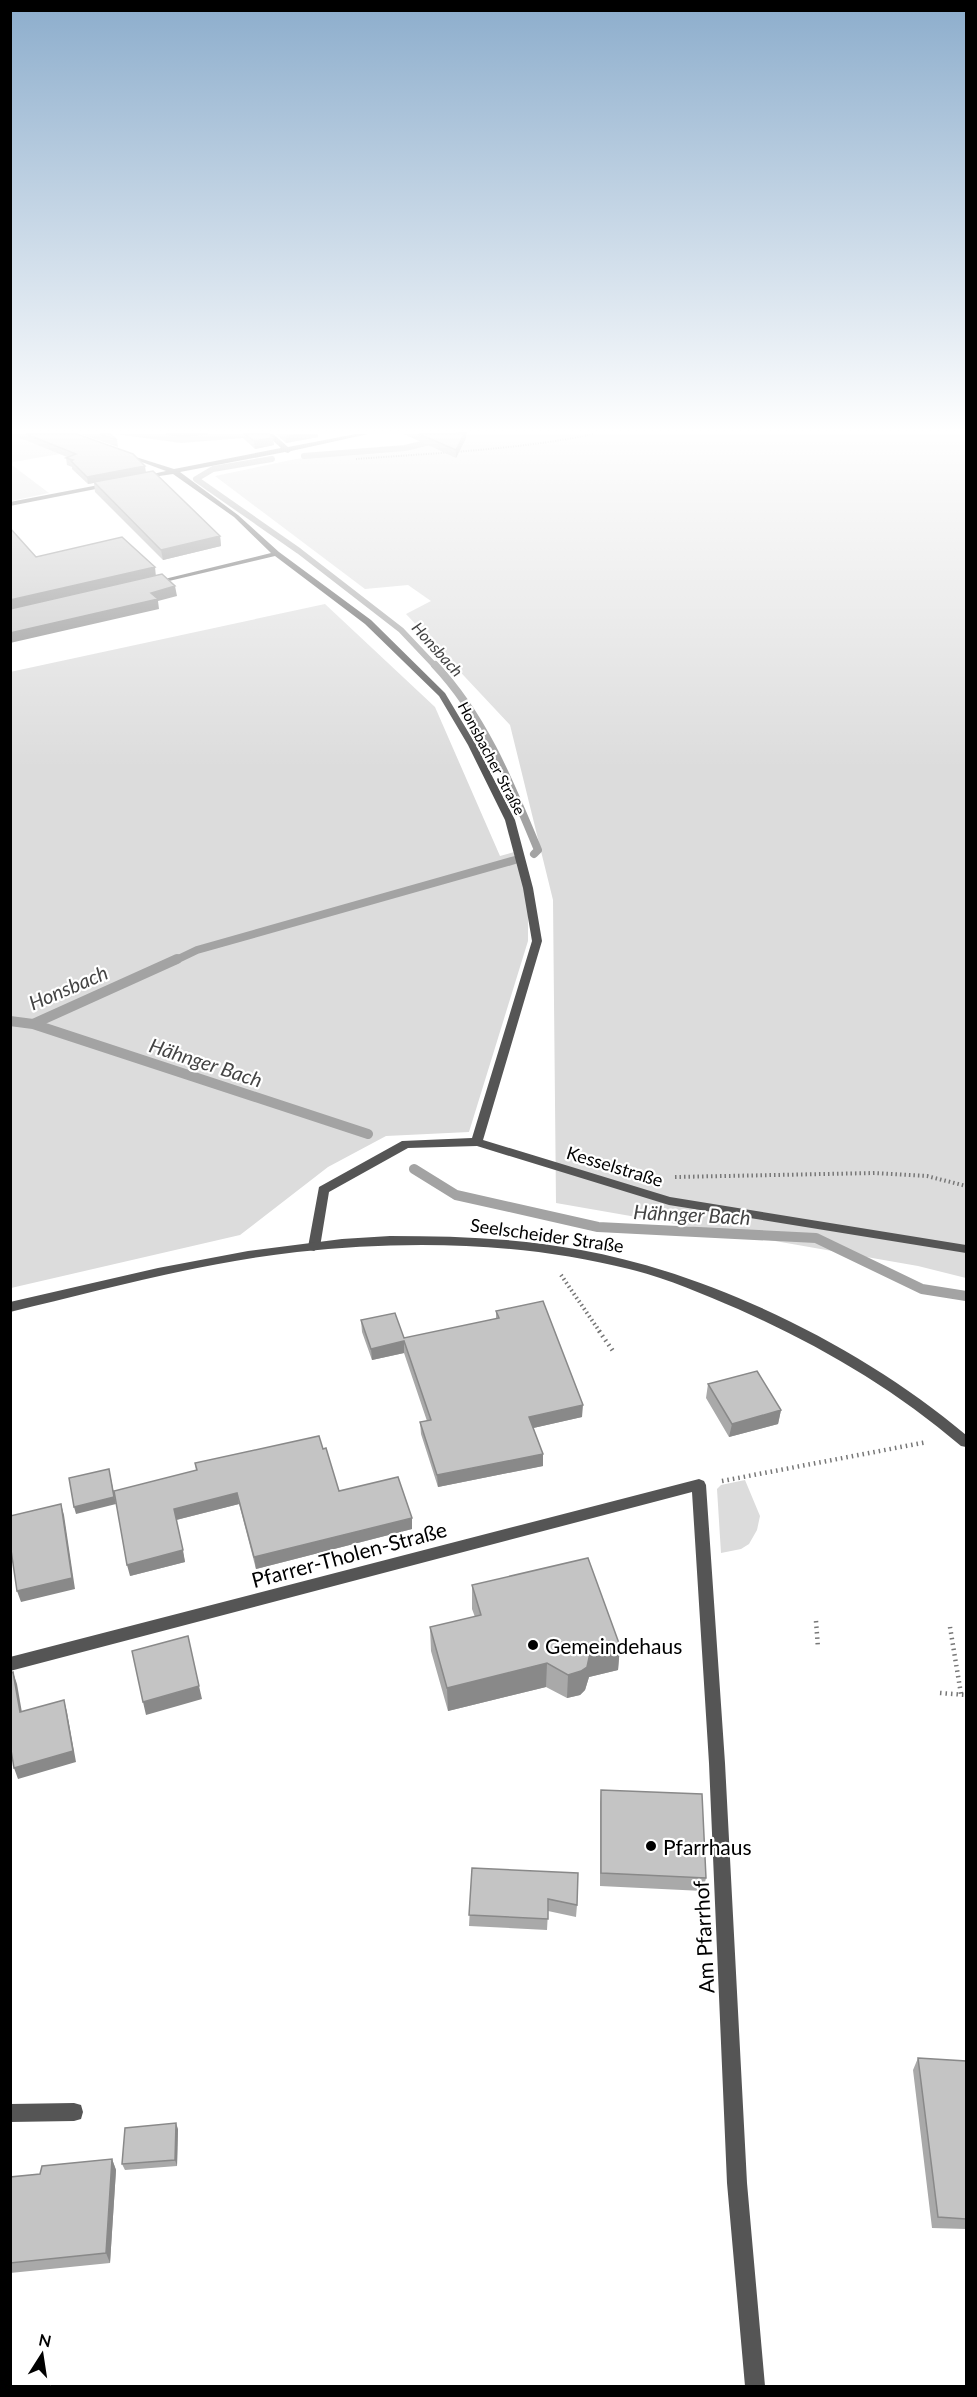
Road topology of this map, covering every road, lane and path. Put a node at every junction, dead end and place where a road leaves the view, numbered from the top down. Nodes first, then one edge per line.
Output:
1 (267, 546) edge
2 (276, 554) junction
3 (142, 586) edge
4 (477, 1142) junction
5 (668, 1177) dead end
6 (966, 1186) edge
7 (314, 1247) junction
8 (542, 1249) junction
9 (966, 1249) edge
10 (10, 1307) edge
11 (613, 1351) dead end
12 (963, 1439) edge
13 (699, 1485) junction
14 (816, 1621) dead end
15 (950, 1627) dead end
16 (818, 1648) dead end
17 (10, 1664) edge
18 (940, 1693) dead end
19 (964, 1694) edge
20 (74, 2112) dead end
21 (10, 2114) edge
22 (755, 2386) edge

1 - 2 street, Honsbacher Straße
2 - 3 street
2 - 4 street, Honsbacher Straße
4 - 7 street, Kesselstraße
4 - 9 street, Kesselstraße
5 - 6 path
7 - 8 street, Seelscheider Straße
7 - 10 street, Seelscheider Straße
8 - 11 path
8 - 12 street, Seelscheider Straße
12 - 13 path
13 - 17 street, Pfarrer-Tholen-Straße
13 - 22 street, Am Pfarrhof
14 - 16 path
15 - 19 path
18 - 19 path
20 - 21 street

